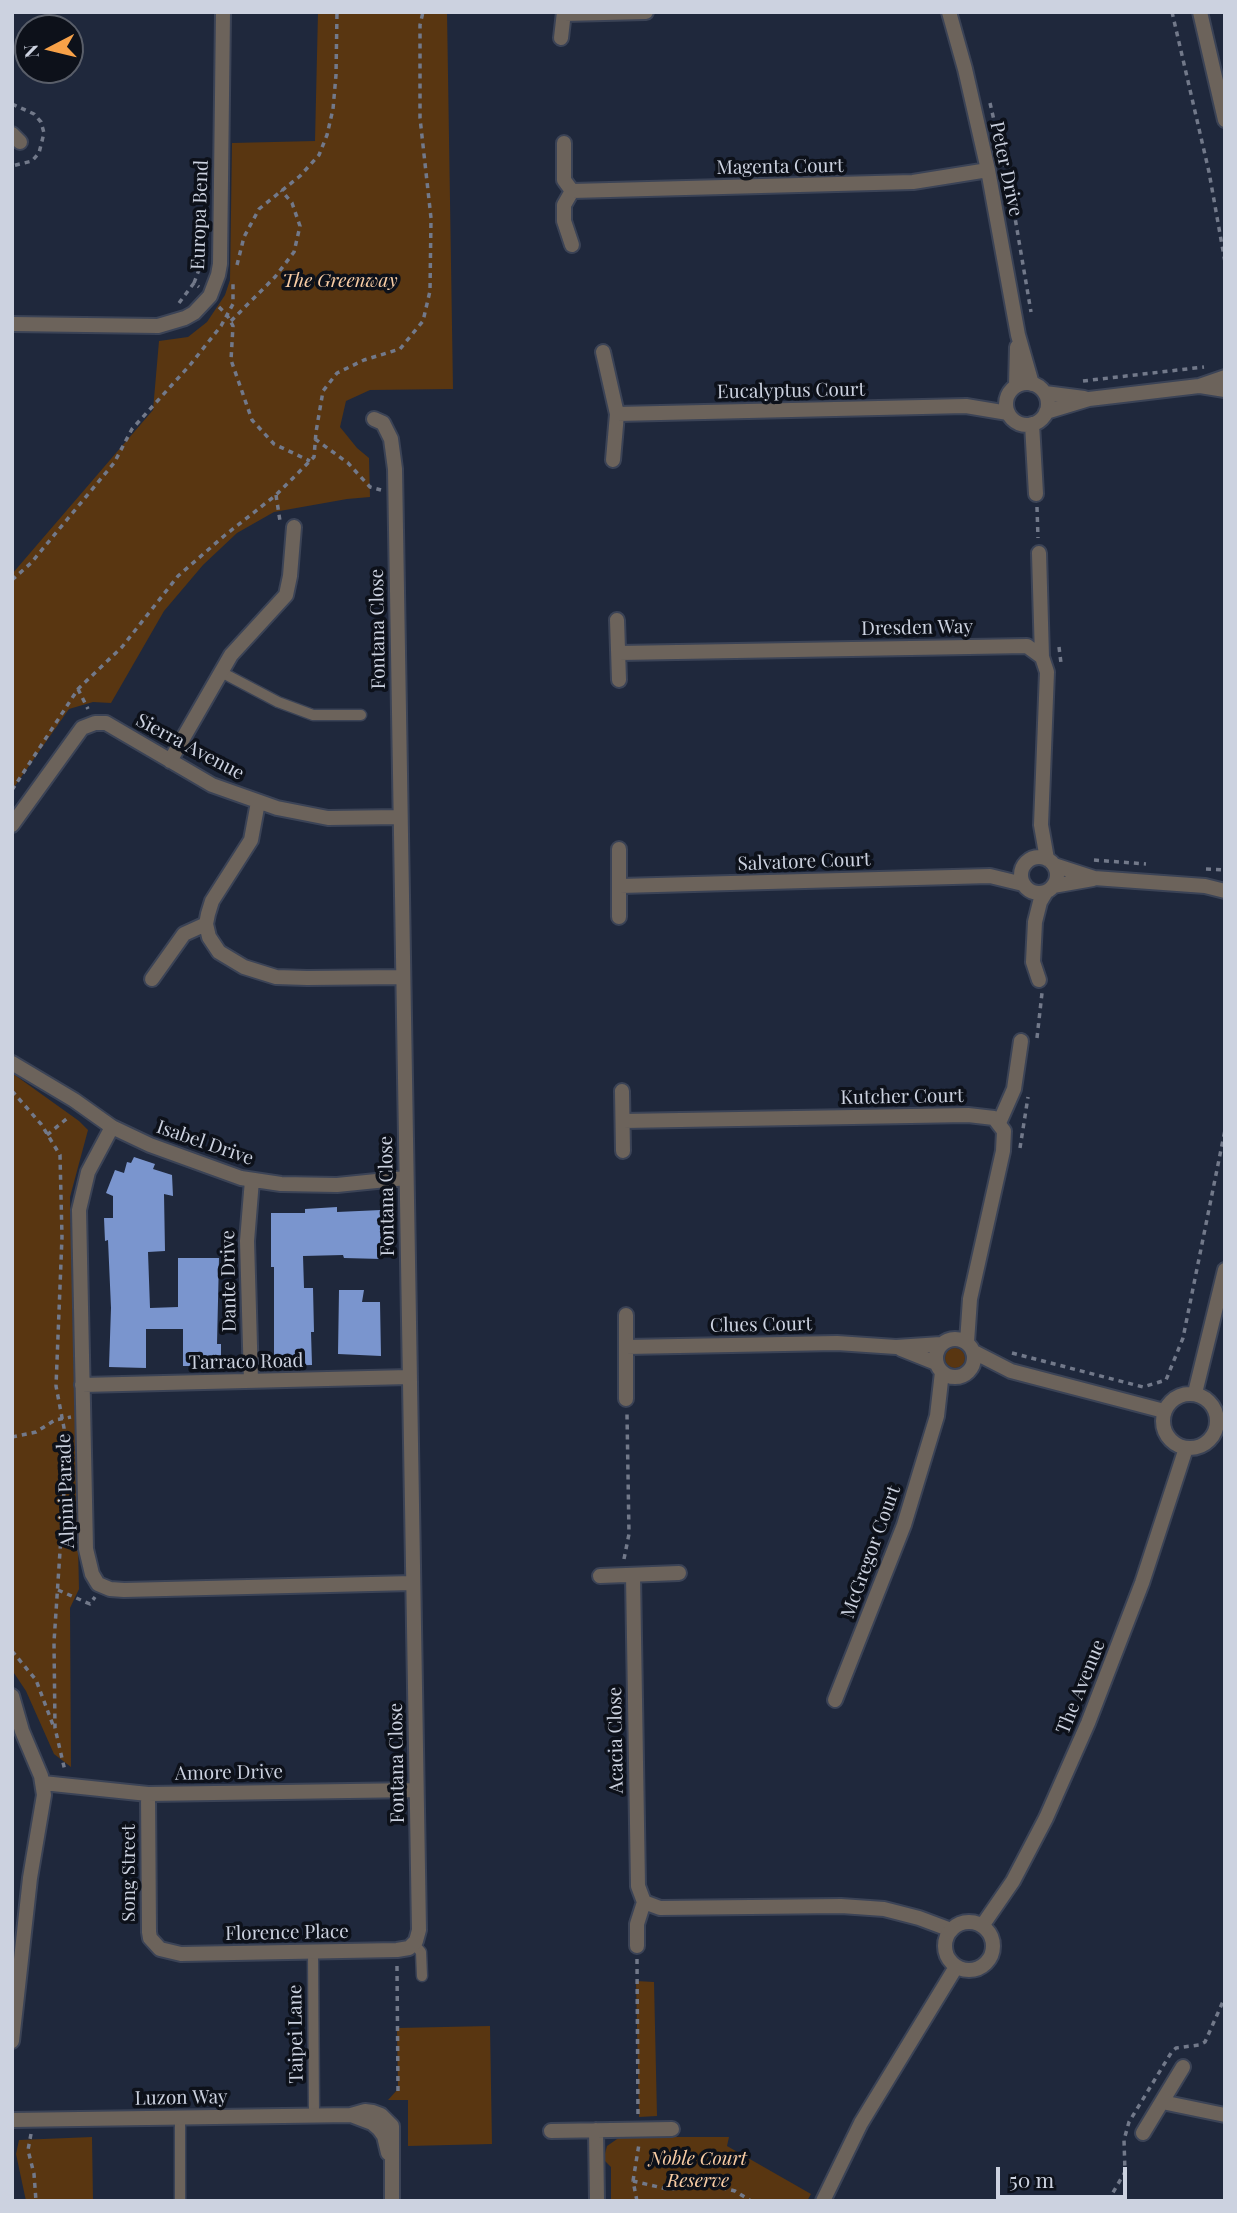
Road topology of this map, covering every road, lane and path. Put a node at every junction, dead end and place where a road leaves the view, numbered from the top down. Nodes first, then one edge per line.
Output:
1 (223, 12) edge
2 (423, 12) edge
3 (646, 12) edge
4 (949, 12) edge
5 (1172, 12) edge
6 (1200, 12) edge
7 (564, 13) edge
8 (561, 38) dead end
9 (1225, 120) edge
10 (564, 143) dead end
11 (988, 170) junction
12 (281, 190) dead end
13 (572, 191) junction
14 (572, 245) dead end
15 (1225, 262) edge
16 (210, 296) junction
17 (178, 303) dead end
18 (227, 314) dead end
19 (230, 321) junction
20 (13, 325) edge
21 (1018, 335) junction
22 (603, 352) dead end
23 (1215, 365) dead end
24 (1225, 377) edge
25 (1074, 382) dead end
26 (1032, 384) junction
27 (1199, 386) junction
28 (1225, 390) edge
29 (1045, 393) junction
30 (1089, 398) junction
31 (1010, 399) junction
32 (1046, 412) junction
33 (617, 414) junction
34 (374, 419) dead end
35 (1032, 425) junction
36 (315, 439) junction
37 (613, 460) dead end
38 (310, 461) junction
39 (395, 494) junction
40 (1036, 494) joint
41 (295, 527) dead end
42 (1038, 553) joint
43 (617, 620) dead end
44 (619, 653) junction
45 (1042, 657) junction
46 (221, 672) junction
47 (619, 680) dead end
48 (78, 689) junction
49 (361, 715) dead end
50 (95, 723) junction
51 (170, 761) junction
52 (12, 790) edge
53 (258, 802) junction
54 (400, 817) junction
55 (12, 825) edge
56 (1041, 825) junction
57 (619, 849) dead end
58 (1094, 860) dead end
59 (1027, 862) junction
60 (1051, 862) junction
61 (1146, 864) dead end
62 (1196, 868) dead end
63 (1225, 870) edge
64 (990, 876) junction
65 (1094, 878) junction
66 (1225, 883) edge
67 (620, 886) junction
68 (1205, 886) junction
69 (1026, 887) junction
70 (1049, 889) junction
71 (1225, 891) edge
72 (619, 917) dead end
73 (1035, 922) junction
74 (206, 924) junction
75 (403, 977) junction
76 (152, 979) dead end
77 (1041, 985) joint
78 (1021, 1041) dead end
79 (1036, 1045) dead end
80 (12, 1063) edge
81 (12, 1091) edge
82 (622, 1091) dead end
83 (1028, 1097) dead end
84 (74, 1100) junction
85 (623, 1121) junction
86 (999, 1123) junction
87 (111, 1127) junction
88 (1225, 1130) edge
89 (47, 1135) junction
90 (1020, 1148) dead end
91 (623, 1151) dead end
92 (406, 1178) junction
93 (252, 1180) junction
94 (1225, 1270) edge
95 (970, 1299) junction
96 (626, 1315) dead end
97 (945, 1341) junction
98 (626, 1346) junction
99 (896, 1347) junction
100 (970, 1347) junction
101 (1003, 1350) dead end
102 (944, 1371) junction
103 (969, 1371) junction
104 (1011, 1371) junction
105 (410, 1377) junction
106 (251, 1381) junction
107 (82, 1385) junction
108 (1195, 1393) junction
109 (626, 1399) joint
110 (1164, 1410) junction
111 (62, 1417) junction
112 (83, 1417) junction
113 (1221, 1422) edge
114 (12, 1437) edge
115 (1186, 1448) junction
116 (679, 1573) dead end
117 (629, 1575) junction
118 (600, 1576) dead end
119 (413, 1583) junction
120 (58, 1590) junction
121 (90, 1604) dead end
122 (12, 1651) edge
123 (12, 1696) edge
124 (835, 1700) dead end
125 (55, 1728) junction
126 (43, 1783) junction
127 (68, 1784) junction
128 (416, 1790) junction
129 (148, 1794) junction
130 (644, 1902) junction
131 (982, 1926) junction
132 (951, 1930) junction
133 (414, 1944) junction
134 (637, 1946) joint
135 (160, 1949) joint
136 (397, 1950) junction
137 (313, 1953) junction
138 (17, 1957) edge
139 (956, 1967) junction
140 (422, 1976) dead end
141 (1225, 1997) edge
142 (12, 2041) edge
143 (1205, 2042) dead end
144 (1183, 2067) dead end
145 (398, 2092) dead end
146 (1161, 2102) junction
147 (314, 2115) junction
148 (1225, 2115) edge
149 (180, 2117) junction
150 (12, 2120) edge
151 (32, 2120) junction
152 (638, 2129) junction
153 (672, 2129) dead end
154 (596, 2130) junction
155 (551, 2131) dead end
156 (1143, 2133) dead end
157 (633, 2181) junction
158 (36, 2201) edge
159 (180, 2201) edge
160 (392, 2201) edge
161 (597, 2201) edge
162 (637, 2201) edge
163 (751, 2201) edge
164 (823, 2201) edge

1 - 16 street, Europa Bend
2 - 36 path
3 - 7 street
4 - 11 street, Peter Drive
5 - 15 path
6 - 9 street
7 - 8 street
10 - 13 street
11 - 13 street, Magenta Court
11 - 21 street, Peter Drive
12 - 19 path
13 - 14 street
16 - 17 path
16 - 20 street, Europa Bend
18 - 19 path
19 - 38 path
21 - 26 street, Peter Drive
21 - 31 street, Peter Drive
22 - 33 street
23 - 25 path
24 - 27 street
26 - 29 street
26 - 31 street
27 - 28 street
27 - 30 street
29 - 30 street
29 - 32 street
30 - 32 street
31 - 33 street, Eucalyptus Court
31 - 35 street
32 - 35 street
33 - 37 street
34 - 39 street, Fontana Close
35 - 40 street
36 - 38 path
36 - 39 path
38 - 48 path
39 - 54 street, Fontana Close
40 - 42 path
41 - 46 street
42 - 45 street
43 - 44 street
44 - 45 street, Dresden Way
44 - 47 street
45 - 56 street
46 - 49 lane
46 - 51 street
48 - 50 path
48 - 52 path
50 - 51 street, Sierra Avenue
50 - 55 street
51 - 53 street, Sierra Avenue
53 - 54 street, Sierra Avenue
53 - 74 street
54 - 75 street, Fontana Close
56 - 59 street
56 - 60 street
57 - 67 street
58 - 61 path
59 - 60 street
59 - 64 street, Salvatore Court
59 - 69 street
60 - 65 street
60 - 70 street
62 - 63 path
64 - 67 street, Salvatore Court
64 - 69 street, Salvatore Court
65 - 68 street
65 - 70 street
66 - 68 street
67 - 72 street
68 - 71 street
69 - 70 street
69 - 73 street
70 - 73 street
73 - 77 street
74 - 75 street
74 - 76 street
75 - 92 street, Fontana Close
77 - 79 path
78 - 86 street
80 - 84 street, Isabel Drive
81 - 89 path
82 - 85 street
83 - 90 path
84 - 87 street, Isabel Drive
84 - 89 path
85 - 86 street, Kutcher Court
85 - 91 street
86 - 95 street
87 - 93 street, Isabel Drive
87 - 107 street, Alpini Parade
88 - 101 path
89 - 111 path
92 - 93 street, Isabel Drive
92 - 105 street, Fontana Close
93 - 106 street, Dante Drive
94 - 108 street
95 - 97 street
95 - 100 street
96 - 98 street
97 - 99 street, Clues Court
97 - 100 street
97 - 102 street
98 - 99 street, Clues Court
98 - 109 street
99 - 102 street, Clues Court
100 - 103 street
100 - 104 street
102 - 103 street
102 - 124 street, McGregor Court
103 - 104 street
104 - 110 street
105 - 106 street, Tarraco Road
105 - 119 street, Fontana Close
106 - 107 street, Tarraco Road
107 - 112 street, Alpini Parade
108 - 110 street
108 - 113 street
109 - 117 path
110 - 115 street
111 - 112 path
111 - 114 path
111 - 120 path
112 - 119 street, Alpini Parade
113 - 115 street
115 - 131 street, The Avenue
116 - 117 street
117 - 118 street
117 - 130 street, Acacia Close
119 - 128 street, Fontana Close
120 - 121 path
120 - 125 path
122 - 125 path
123 - 126 street
125 - 127 path
126 - 127 street, Amore Drive
126 - 138 street
127 - 129 street, Amore Drive
128 - 129 street, Amore Drive
128 - 133 street, Fontana Close
129 - 135 street, Song Street
130 - 132 street
130 - 134 street, Acacia Close
131 - 132 street
131 - 139 street
132 - 139 street
133 - 136 street, Florence Place
133 - 140 lane, Fontana Close
134 - 152 path
135 - 137 street, Florence Place
136 - 137 street, Florence Place
136 - 145 path
137 - 147 lane, Taipei Lane
138 - 142 street
139 - 164 street
141 - 143 path
144 - 146 street
146 - 148 street
146 - 156 street
147 - 149 street, Luzon Way
147 - 160 street, Luzon Way
149 - 151 street, Luzon Way
149 - 159 lane
150 - 151 street, Luzon Way
151 - 158 path
152 - 153 street
152 - 154 street
152 - 157 path
154 - 155 street
154 - 161 street
157 - 162 path
157 - 163 path

